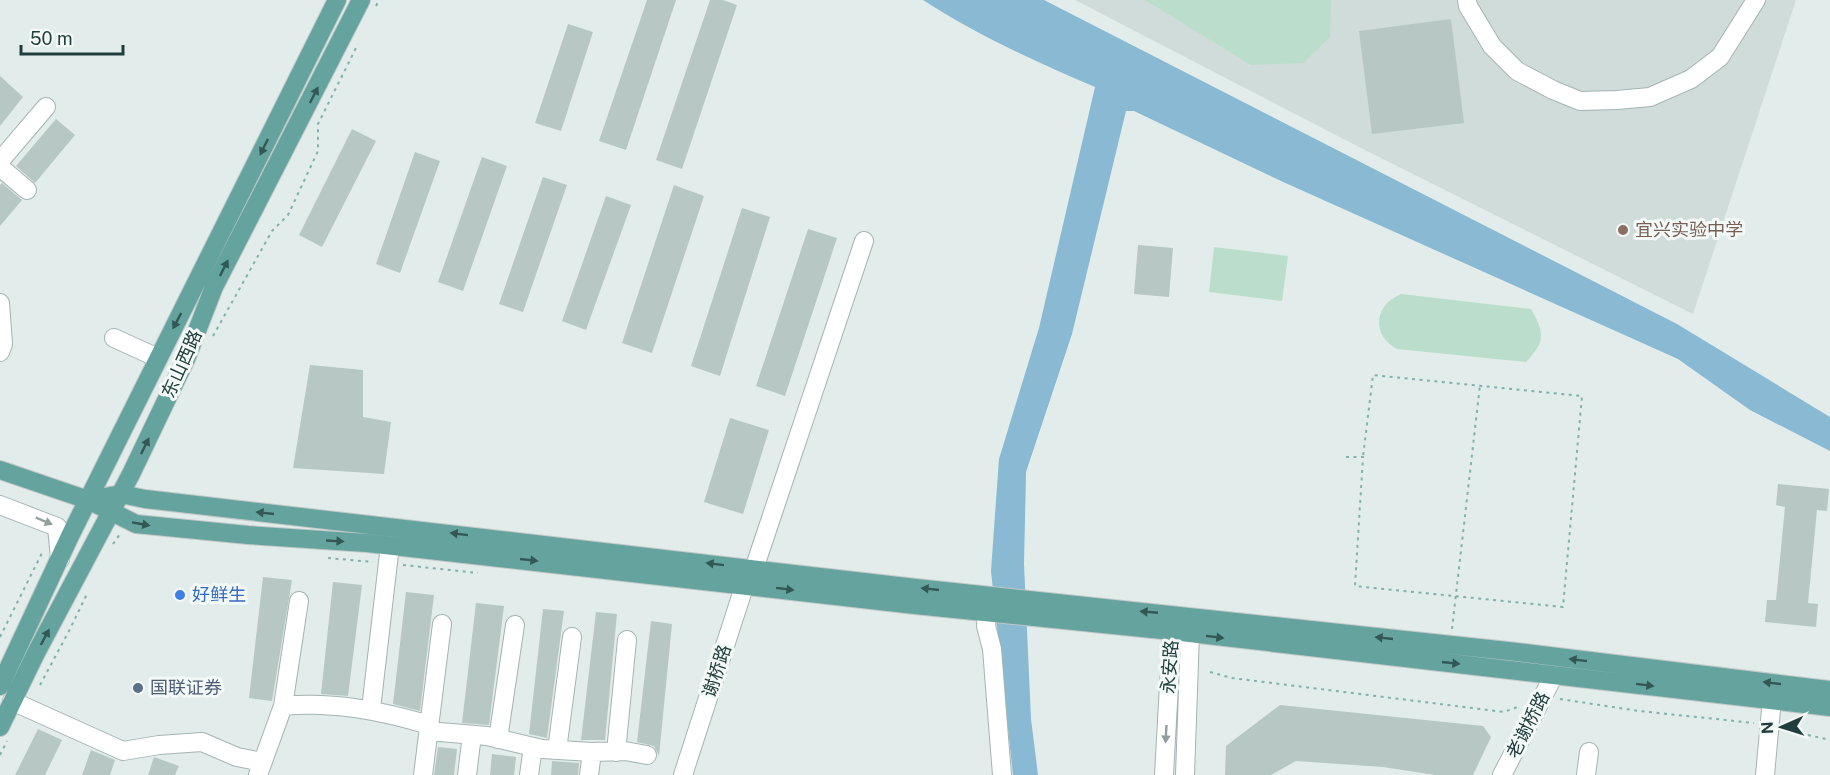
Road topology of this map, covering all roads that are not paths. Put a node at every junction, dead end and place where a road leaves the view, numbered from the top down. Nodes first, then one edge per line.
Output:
1 (337, 0) edge
2 (361, 0) edge
3 (1467, 0) edge
4 (1756, 0) edge
5 (46, 107) dead end
6 (0, 161) edge
7 (0, 167) edge
8 (27, 190) dead end
9 (864, 241) dead end
10 (0, 303) edge
11 (114, 338) dead end
12 (0, 352) edge
13 (158, 358) junction
14 (0, 470) edge
15 (121, 494) junction
16 (88, 500) junction
17 (0, 505) edge
18 (111, 513) junction
19 (390, 545) junction
20 (60, 559) junction
21 (749, 577) junction
22 (299, 601) dead end
23 (988, 603) junction
24 (442, 624) dead end
25 (515, 625) dead end
26 (1181, 627) junction
27 (572, 637) dead end
28 (627, 640) dead end
29 (12, 662) junction
30 (28, 672) junction
31 (1554, 675) junction
32 (0, 686) edge
33 (1830, 690) edge
34 (1772, 699) junction
35 (12, 701) junction
36 (283, 706) junction
37 (1830, 707) edge
38 (371, 710) junction
39 (1770, 725) junction
40 (0, 727) edge
41 (429, 728) junction
42 (472, 735) junction
43 (498, 739) junction
44 (533, 747) junction
45 (557, 750) junction
46 (592, 752) junction
47 (616, 752) junction
48 (1589, 752) dead end
49 (647, 755) dead end
50 (260, 769) edge
51 (423, 775) edge
52 (467, 775) edge
53 (529, 775) edge
54 (589, 775) edge
55 (683, 775) edge
56 (1002, 775) edge
57 (1164, 775) edge
58 (1185, 775) edge
59 (1503, 775) edge
60 (1586, 775) edge
61 (1756, 775) edge
62 (1765, 775) edge

1 -> 13 main road, 东山西路
15 -> 2 main road, 东山西路
3 - 4 street
5 - 6 street
7 - 8 street
9 - 21 street, 谢桥路
10 - 12 street
11 - 13 street
13 - 16 main road, 东山西路
14 - 16 main road
15 - 16 main road
15 - 18 main road, 东山西路
21 -> 15 main road
16 - 18 main road
16 - 20 main road, 东山西路
17 -> 20 street
18 -> 19 main road
30 -> 18 main road, 东山西路
19 -> 21 main road
19 - 38 street
20 - 29 main road, 东山西路
21 - 23 main road
21 - 55 street, 谢桥路
22 - 36 street
23 - 26 main road
23 - 56 street
24 - 41 street
25 - 43 street
26 -> 31 main road
33 -> 26 main road
26 -> 57 street, 永安路
26 - 58 street, 永安路
27 - 45 street
28 - 47 street
29 - 30 street
29 - 32 main road, 东山西路
30 - 35 main road, 东山西路
31 -> 34 main road
31 - 59 street, 老谢桥路
34 - 37 main road
34 - 39 street
35 - 40 main road, 东山西路
35 - 50 street
36 - 38 street
36 - 50 street
38 - 41 street
39 - 61 street
39 - 62 street
41 - 42 street
41 - 51 street
42 - 43 street
42 - 52 street
43 - 44 street
44 - 45 street
44 - 53 street
45 - 46 street
46 - 47 street
46 - 54 street
47 - 49 street
48 - 60 street

